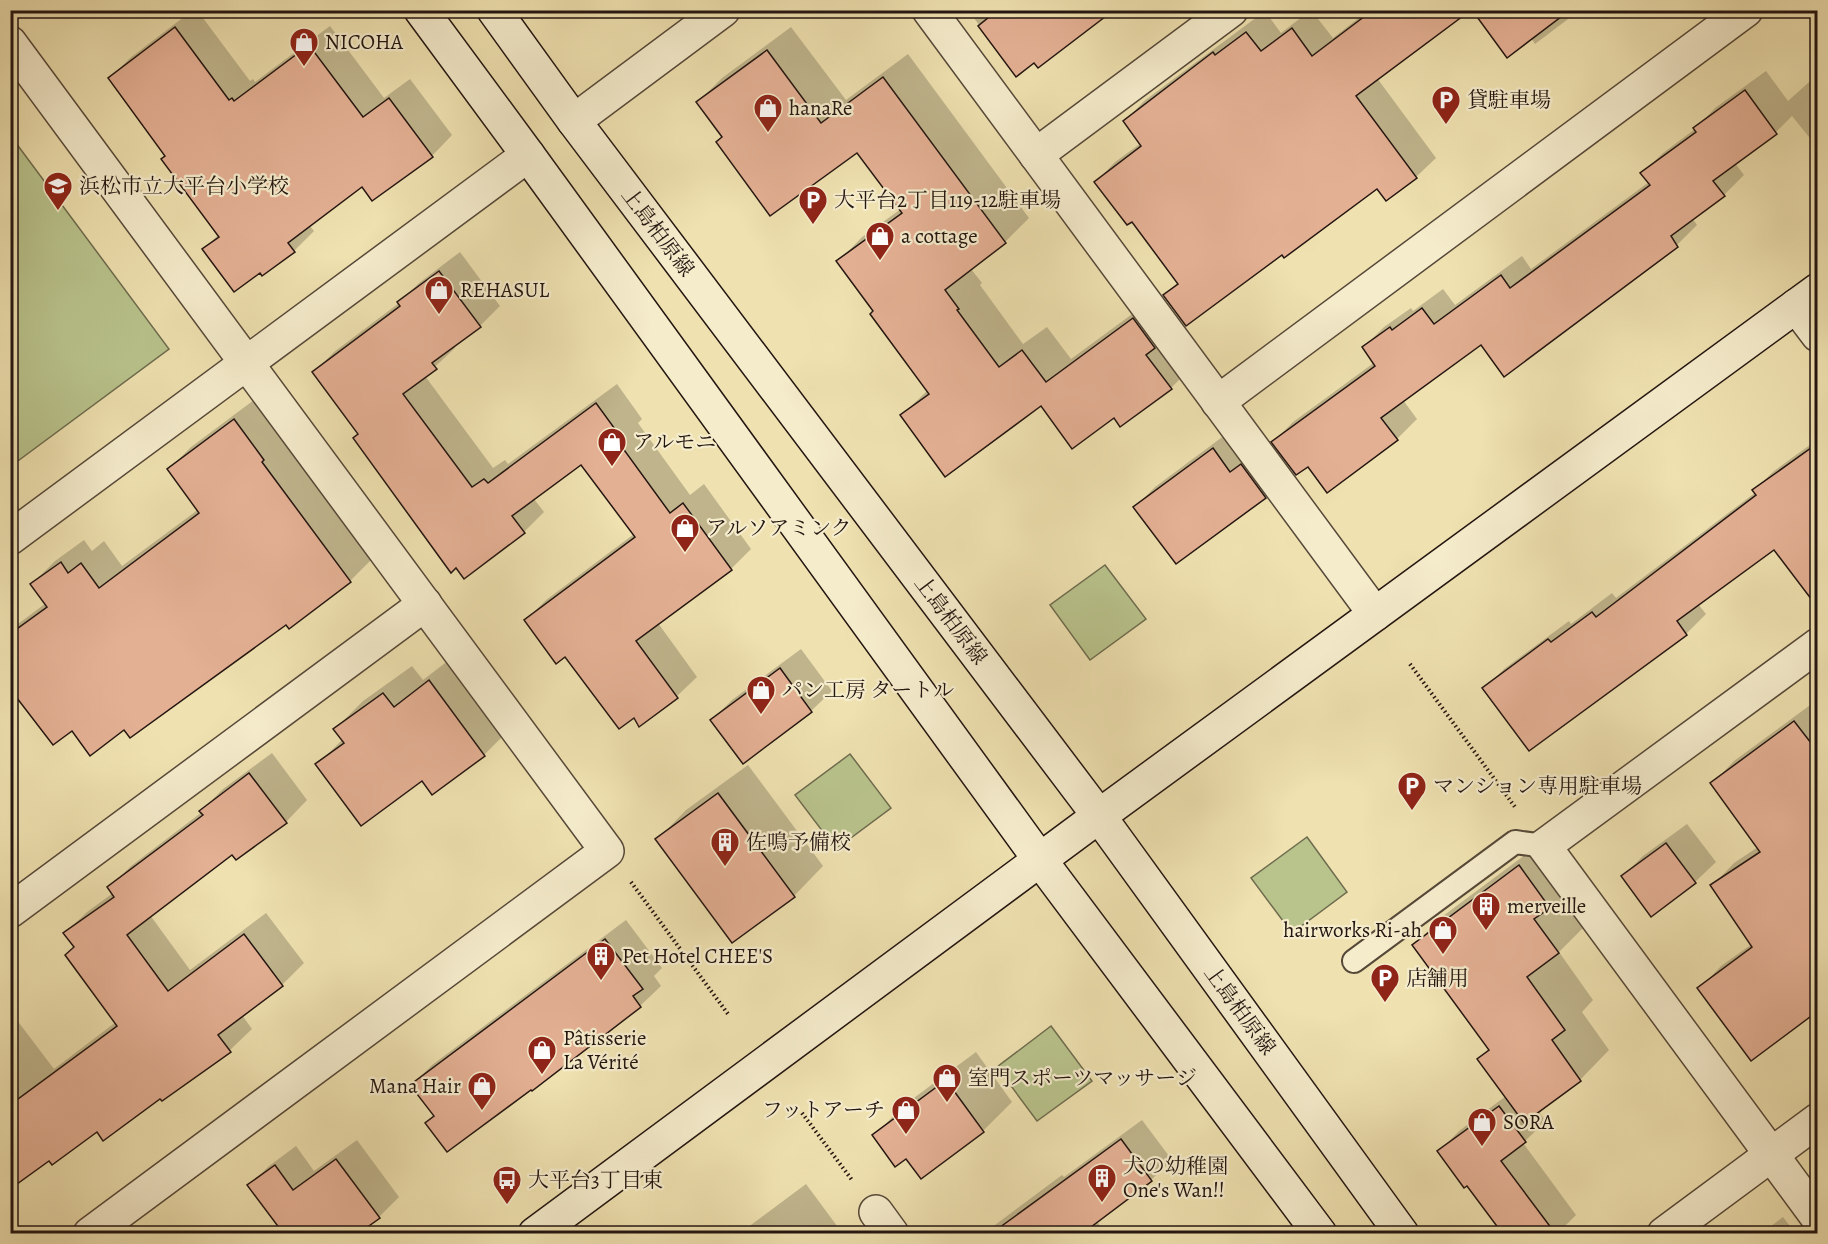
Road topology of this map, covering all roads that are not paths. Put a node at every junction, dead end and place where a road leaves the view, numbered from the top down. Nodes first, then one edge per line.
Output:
1 (421, 10) edge
2 (494, 10) edge
3 (723, 10) edge
4 (929, 10) edge
5 (1231, 10) edge
6 (1746, 10) edge
7 (10, 43) edge
8 (574, 121) junction
9 (528, 154) junction
10 (1036, 155) junction
11 (1807, 298) edge
12 (1818, 335) edge
13 (247, 363) junction
14 (1218, 402) junction
15 (10, 538) edge
16 (425, 604) junction
17 (1375, 614) junction
18 (1818, 645) edge
19 (1100, 816) junction
20 (1544, 846) junction
21 (1040, 860) junction
22 (10, 911) edge
23 (1354, 961) dead end
24 (1818, 1120) edge
25 (1771, 1155) junction
26 (1818, 1218) edge
27 (90, 1233) edge
28 (535, 1233) edge
29 (1320, 1233) edge
30 (1402, 1233) edge
31 (1664, 1233) edge

1 - 9 street
2 - 8 street, 上島柏原線
3 - 8 street
4 - 10 street
5 - 10 street
6 - 14 street
7 - 13 street
8 - 19 street, 上島柏原線
9 - 13 street
9 - 21 street
10 - 14 street
11 - 12 street
11 - 17 street
13 - 15 street
13 - 16 street
14 - 17 street
16 - 22 street
16 - 27 street
17 - 19 street
18 - 20 street
19 - 21 street
19 - 30 street, 上島柏原線
20 - 23 lane
20 - 25 street
21 - 28 street
21 - 29 street
24 - 25 street
25 - 26 street
25 - 31 street

